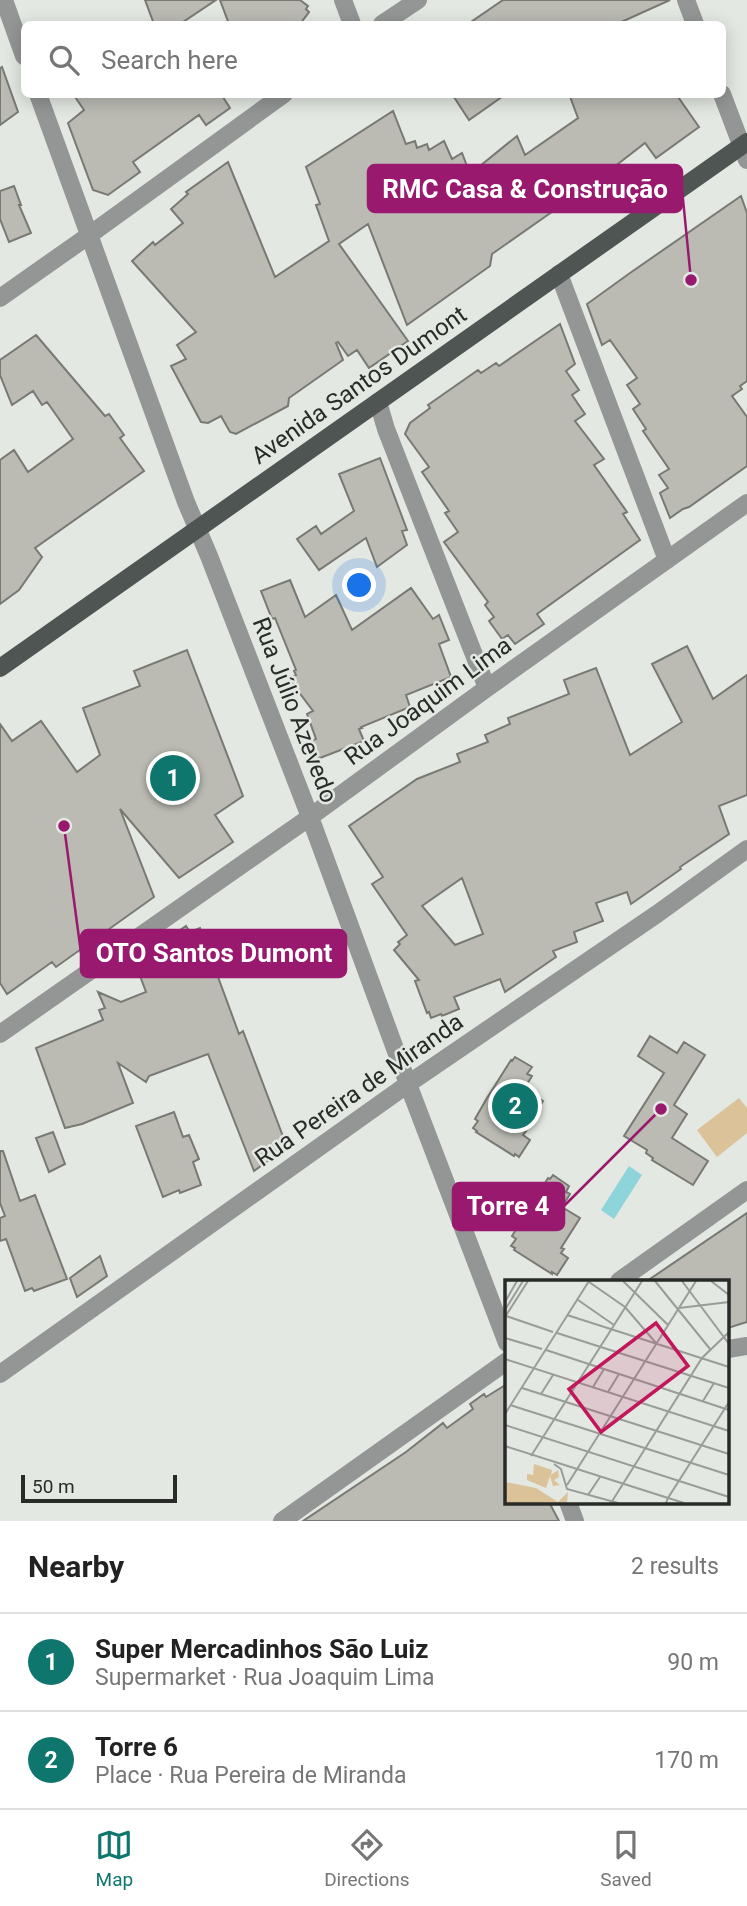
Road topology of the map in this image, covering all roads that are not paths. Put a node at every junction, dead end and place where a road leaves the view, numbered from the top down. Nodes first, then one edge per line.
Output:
1 (4, 0) edge
2 (343, 0) edge
3 (418, 0) edge
4 (686, 0) edge
5 (351, 21) edge
6 (386, 21) edge
7 (694, 21) edge
8 (21, 48) edge
9 (39, 98) edge
10 (279, 98) edge
11 (724, 98) edge
12 (745, 149) edge
13 (89, 236) junction
14 (559, 274) junction
15 (0, 298) edge
16 (378, 402) junction
17 (747, 503) edge
18 (198, 528) junction
19 (667, 560) junction
20 (0, 668) edge
21 (487, 688) junction
22 (310, 817) junction
23 (747, 849) edge
24 (0, 1034) edge
25 (408, 1084) junction
26 (747, 1190) edge
27 (620, 1280) edge
28 (505, 1338) edge
29 (505, 1362) edge
30 (0, 1374) edge
31 (569, 1504) edge
32 (282, 1521) edge
33 (575, 1521) edge

1 - 8 street
2 - 5 street
3 - 6 street
4 - 7 street
9 - 13 street, Rua Júlio Azevedo
10 - 13 street
11 - 12 street
12 - 14 main road, Avenida Santos Dumont
13 - 15 street
13 - 18 street, Rua Júlio Azevedo
14 - 16 main road, Avenida Santos Dumont
14 - 19 street
16 - 18 main road, Avenida Santos Dumont
16 - 21 street
17 - 19 street, Rua Joaquim Lima
18 - 20 main road, Avenida Santos Dumont
18 - 22 street, Rua Júlio Azevedo
19 - 21 street, Rua Joaquim Lima
21 - 22 street, Rua Joaquim Lima
22 - 24 street, Rua Joaquim Lima
22 - 25 street, Rua Júlio Azevedo
23 - 25 street, Rua Pereira de Miranda
25 - 28 street, Rua Júlio Azevedo
25 - 30 street, Rua Pereira de Miranda
26 - 27 street
29 - 32 street
31 - 33 street

